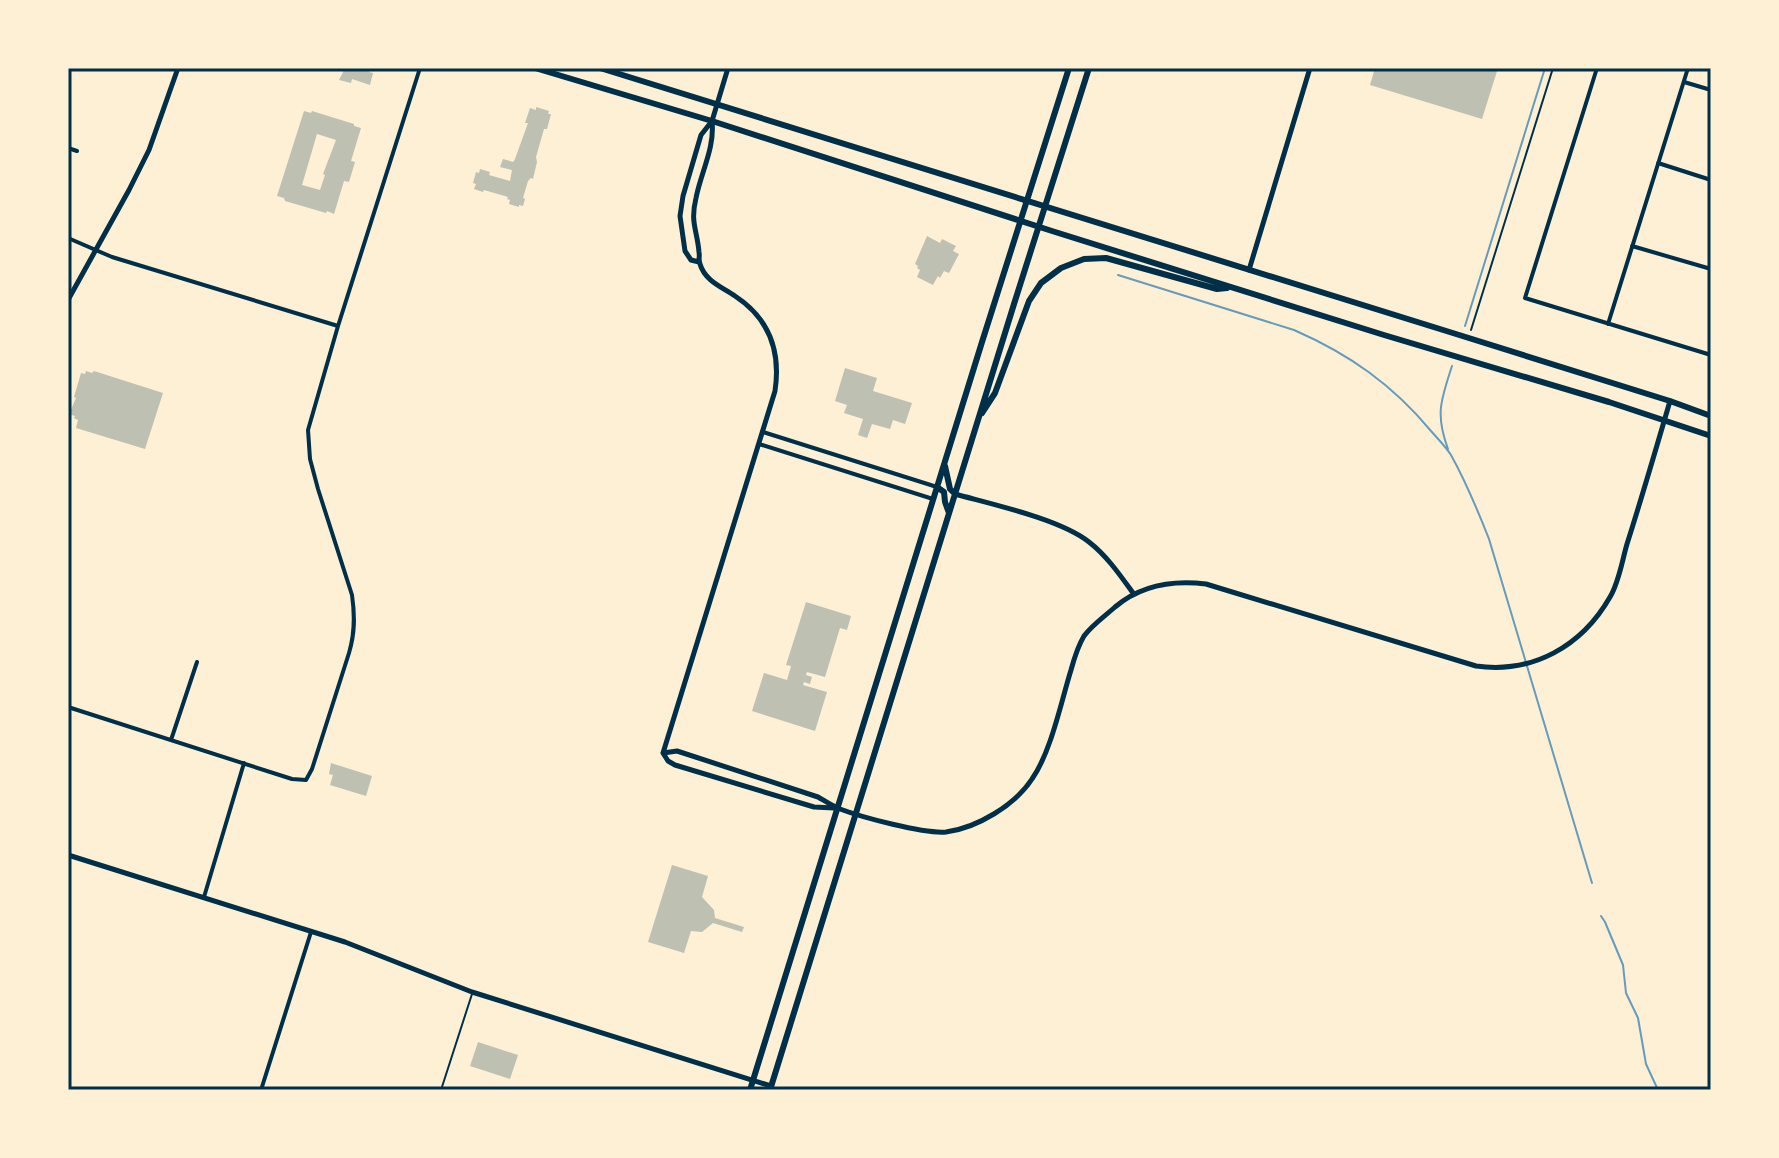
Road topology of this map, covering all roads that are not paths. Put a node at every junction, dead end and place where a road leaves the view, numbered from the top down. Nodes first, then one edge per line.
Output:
1 (178, 68) edge
2 (420, 68) edge
3 (535, 68) edge
4 (600, 68) edge
5 (728, 68) edge
6 (1069, 68) edge
7 (1089, 68) edge
8 (1310, 68) edge
9 (1597, 68) edge
10 (1688, 68) edge
11 (1684, 82) junction
12 (1711, 90) edge
13 (717, 105) junction
14 (712, 121) junction
15 (68, 148) edge
16 (77, 151) dead end
17 (1658, 163) junction
18 (1711, 180) edge
19 (1027, 201) junction
20 (1045, 206) junction
21 (1021, 220) junction
22 (1039, 226) junction
23 (68, 238) edge
24 (1632, 246) junction
25 (95, 250) junction
26 (699, 262) junction
27 (1711, 269) edge
28 (1249, 270) junction
29 (1233, 288) junction
30 (68, 300) edge
31 (1608, 324) junction
32 (338, 326) junction
33 (1711, 355) edge
34 (1670, 401) junction
35 (1711, 416) edge
36 (978, 420) junction
37 (1665, 420) junction
38 (763, 432) junction
39 (1711, 436) edge
40 (759, 444) junction
41 (945, 462) junction
42 (937, 487) junction
43 (955, 494) junction
44 (933, 499) junction
45 (949, 513) junction
46 (1133, 593) junction
47 (197, 662) dead end
48 (68, 707) edge
49 (171, 740) junction
50 (663, 753) junction
51 (244, 763) junction
52 (837, 808) junction
53 (855, 814) junction
54 (68, 855) edge
55 (204, 897) junction
56 (311, 932) junction
57 (472, 992) junction
58 (753, 1081) junction
59 (770, 1088) edge
60 (261, 1090) edge
61 (441, 1090) edge
62 (750, 1090) edge

1 - 25 street
2 - 32 street
3 - 14 main road
4 - 13 main road
5 - 13 street
6 - 19 main road
7 - 20 main road
8 - 28 street
9 - 31 street
10 - 11 street
11 - 12 street
11 - 17 street
13 - 14 street
13 - 19 main road
14 - 21 main road
14 - 26 street
14 - 26 street
15 - 16 street
17 - 18 street
17 - 24 street
19 - 20 main road
19 - 21 main road
20 - 22 main road
20 - 28 main road
21 - 22 main road
21 - 41 main road
22 - 29 main road
22 - 36 main road
23 - 25 street
24 - 27 street
24 - 31 street
25 - 30 street
25 - 32 street
26 - 38 street
28 - 34 main road
29 - 36 main road
29 - 37 main road
31 - 33 street
32 - 51 street
34 - 35 main road
34 - 37 street
36 - 43 main road
37 - 39 main road
37 - 46 street
38 - 40 street
38 - 42 street
40 - 44 street
40 - 50 street
41 - 42 main road
41 - 43 main road
42 - 44 main road
42 - 45 main road
43 - 45 main road
43 - 46 street
44 - 52 main road
45 - 53 main road
46 - 53 street
47 - 49 street
48 - 49 street
49 - 51 street
50 - 52 street
50 - 52 street
51 - 55 street
52 - 53 street
52 - 58 main road
53 - 59 main road
54 - 55 street
55 - 56 street
56 - 57 street
56 - 60 street
57 - 58 street
57 - 61 lane
58 - 59 street
58 - 62 main road

